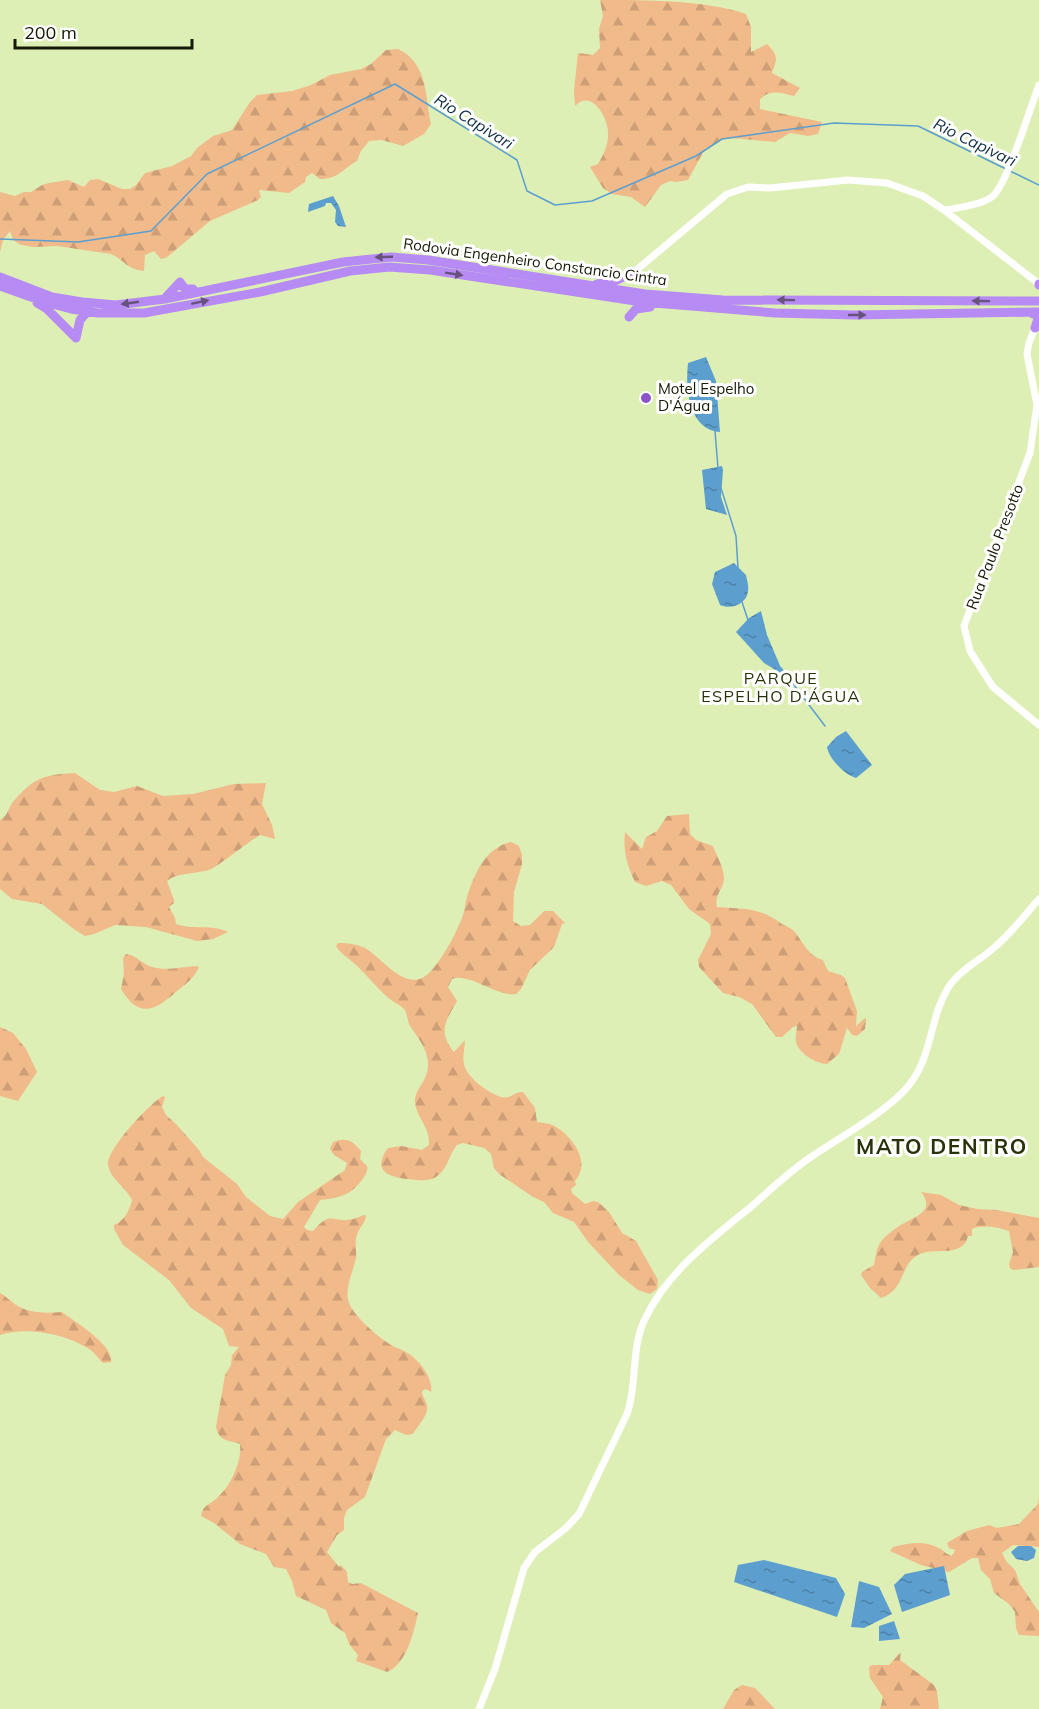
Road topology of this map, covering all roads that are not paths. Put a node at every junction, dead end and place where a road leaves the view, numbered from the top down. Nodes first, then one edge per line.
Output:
1 (1039, 85) edge
2 (944, 210) junction
3 (634, 272) junction
4 (0, 277) edge
5 (0, 285) edge
6 (1039, 285) edge
7 (585, 286) junction
8 (11, 290) junction
9 (645, 294) junction
10 (594, 296) junction
11 (1039, 299) edge
12 (731, 309) junction
13 (87, 312) junction
14 (1010, 312) junction
15 (1039, 312) edge
16 (1037, 326) edge
17 (1039, 725) edge
18 (1039, 899) edge
19 (479, 1709) edge

1 - 2 street
2 - 3 street
2 - 6 street
3 - 7 highway
3 - 9 highway
7 -> 4 highway, Rodovia Engenheiro Constancio Cintra
5 - 8 highway, Rodovia Engenheiro Constancio Cintra
7 - 9 highway, Rodovia Engenheiro Constancio Cintra
8 - 13 highway, Rodovia Engenheiro Constancio Cintra
8 - 13 highway
11 -> 9 highway, Rodovia Engenheiro Constancio Cintra
10 - 12 highway, Rodovia Engenheiro Constancio Cintra
10 - 12 highway
13 -> 10 highway, Rodovia Engenheiro Constancio Cintra
12 -> 14 highway, Rodovia Engenheiro Constancio Cintra
14 - 15 highway, Rodovia Engenheiro Constancio Cintra
14 - 16 highway
16 - 17 street, Rua Paulo Presotto
18 - 19 street

